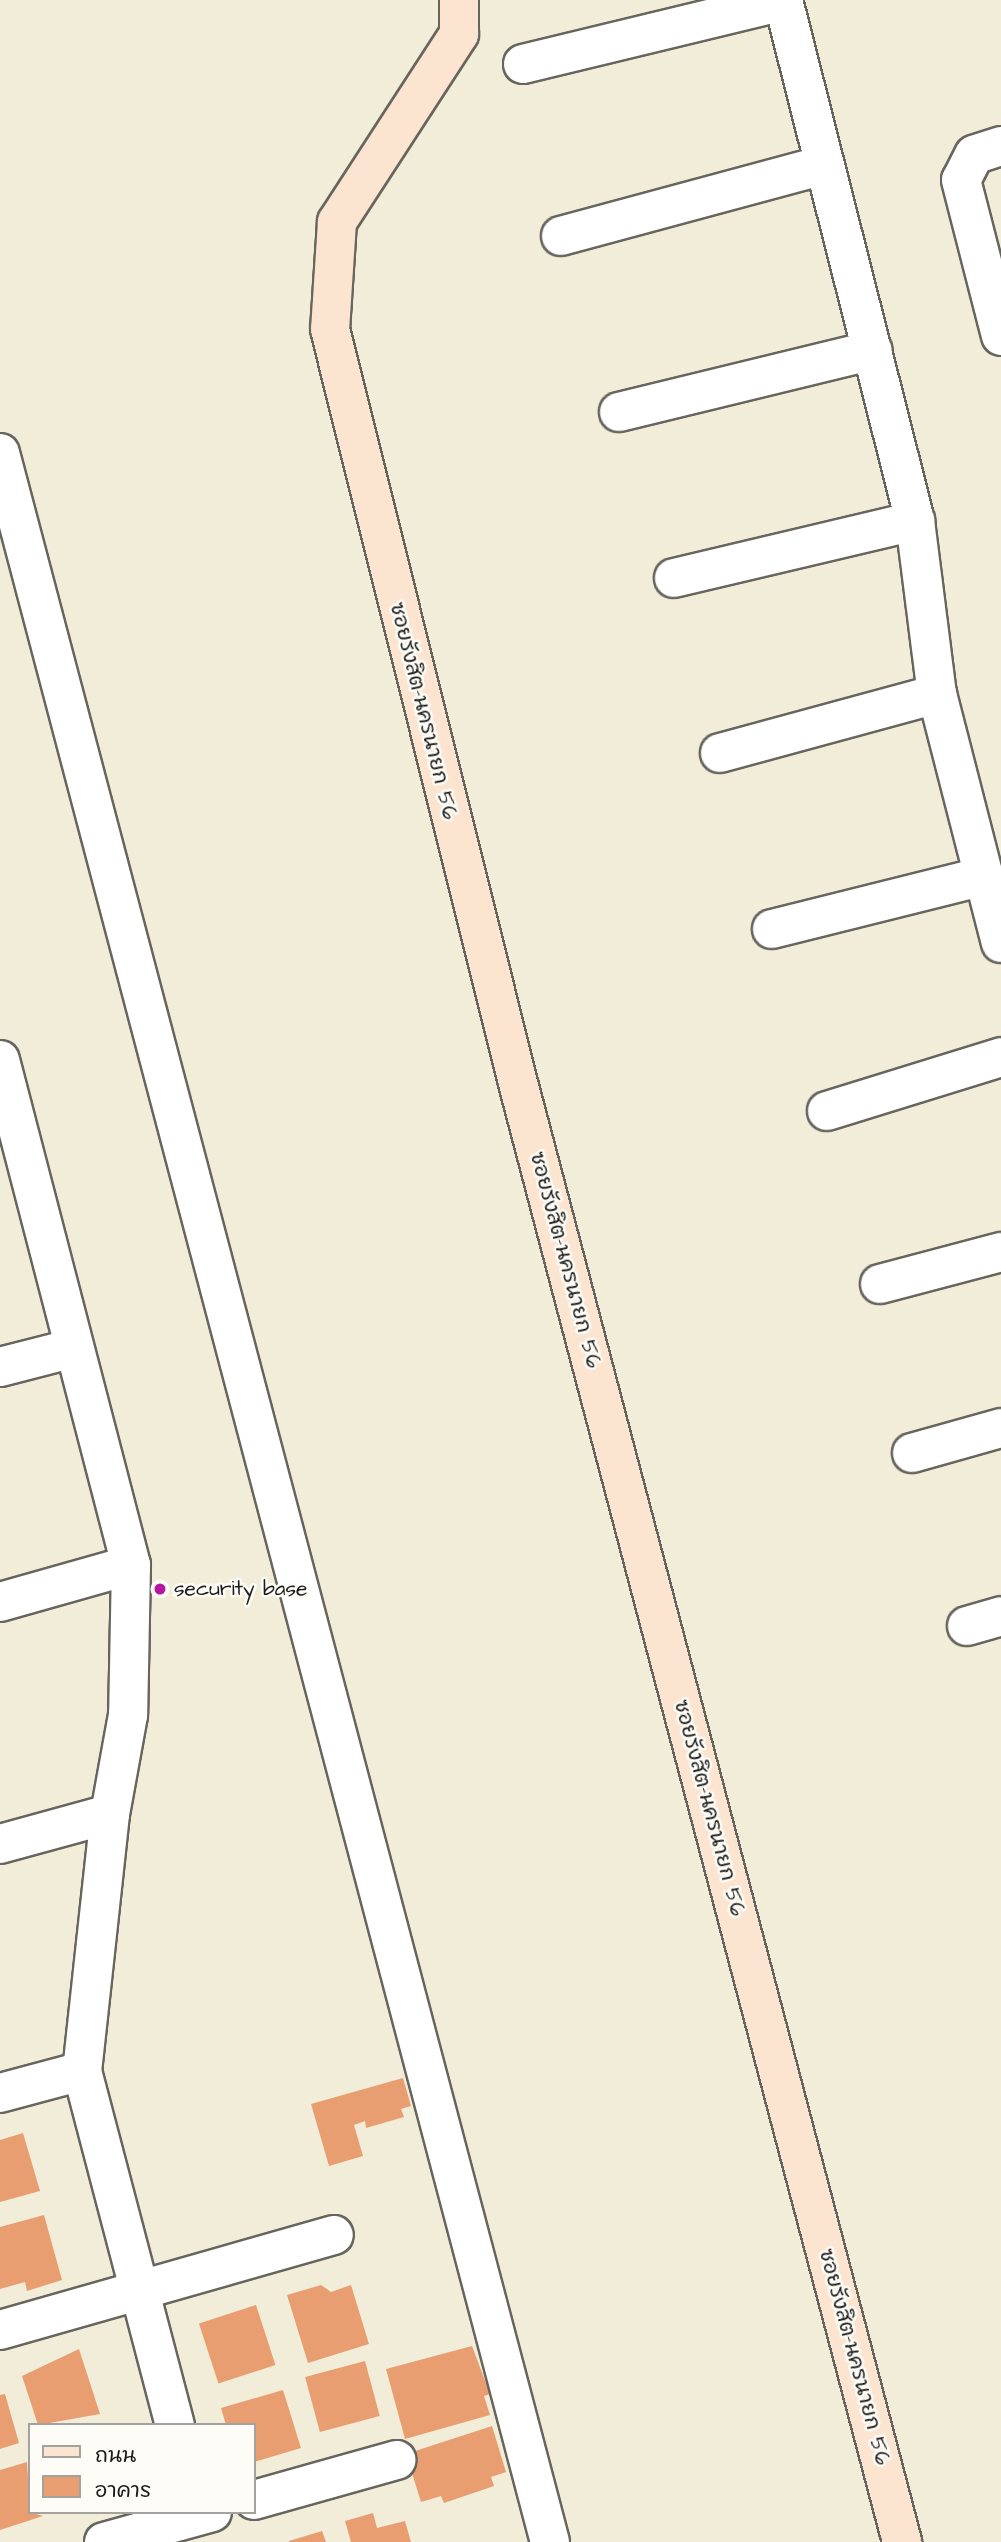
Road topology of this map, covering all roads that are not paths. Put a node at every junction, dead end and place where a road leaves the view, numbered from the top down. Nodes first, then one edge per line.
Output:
1 (459, 0) edge
2 (783, 0) edge
3 (523, 64) dead end
4 (1001, 146) edge
5 (825, 165) junction
6 (561, 236) dead end
7 (1001, 336) edge
8 (873, 350) junction
9 (620, 412) dead end
10 (0, 453) edge
11 (915, 520) junction
12 (674, 578) dead end
13 (937, 694) junction
14 (720, 752) dead end
15 (984, 876) junction
16 (772, 929) dead end
17 (1001, 943) edge
18 (1001, 1057) edge
19 (0, 1060) edge
20 (827, 1111) dead end
21 (8, 1128) edge
22 (1001, 1252) edge
23 (880, 1284) dead end
24 (74, 1348) junction
25 (0, 1367) edge
26 (1001, 1428) edge
27 (912, 1453) dead end
28 (131, 1565) junction
29 (0, 1602) edge
30 (110, 1814) junction
31 (0, 1844) edge
32 (82, 2071) junction
33 (0, 2093) edge
34 (334, 2235) dead end
35 (141, 2291) junction
36 (0, 2330) edge
37 (174, 2423) edge
38 (396, 2460) dead end
39 (256, 2499) edge
40 (203, 2521) edge
41 (104, 2542) edge
42 (550, 2542) edge
43 (902, 2542) edge

1 - 43 street, ซอยรังสิต-นครนายก 56
2 - 3 street
2 - 5 street
4 - 7 street
5 - 6 street
5 - 8 street
8 - 9 street
8 - 11 street
10 - 42 street
11 - 12 street
11 - 13 street
13 - 14 street
13 - 15 street
15 - 16 street
15 - 17 street
18 - 20 street
19 - 21 street
21 - 24 street
22 - 23 street
24 - 25 street
24 - 28 street
26 - 27 street
28 - 29 street
28 - 30 street
30 - 31 street
30 - 32 street
32 - 33 street
32 - 35 street
34 - 35 street
35 - 36 street
35 - 37 street
38 - 39 street
40 - 41 street

